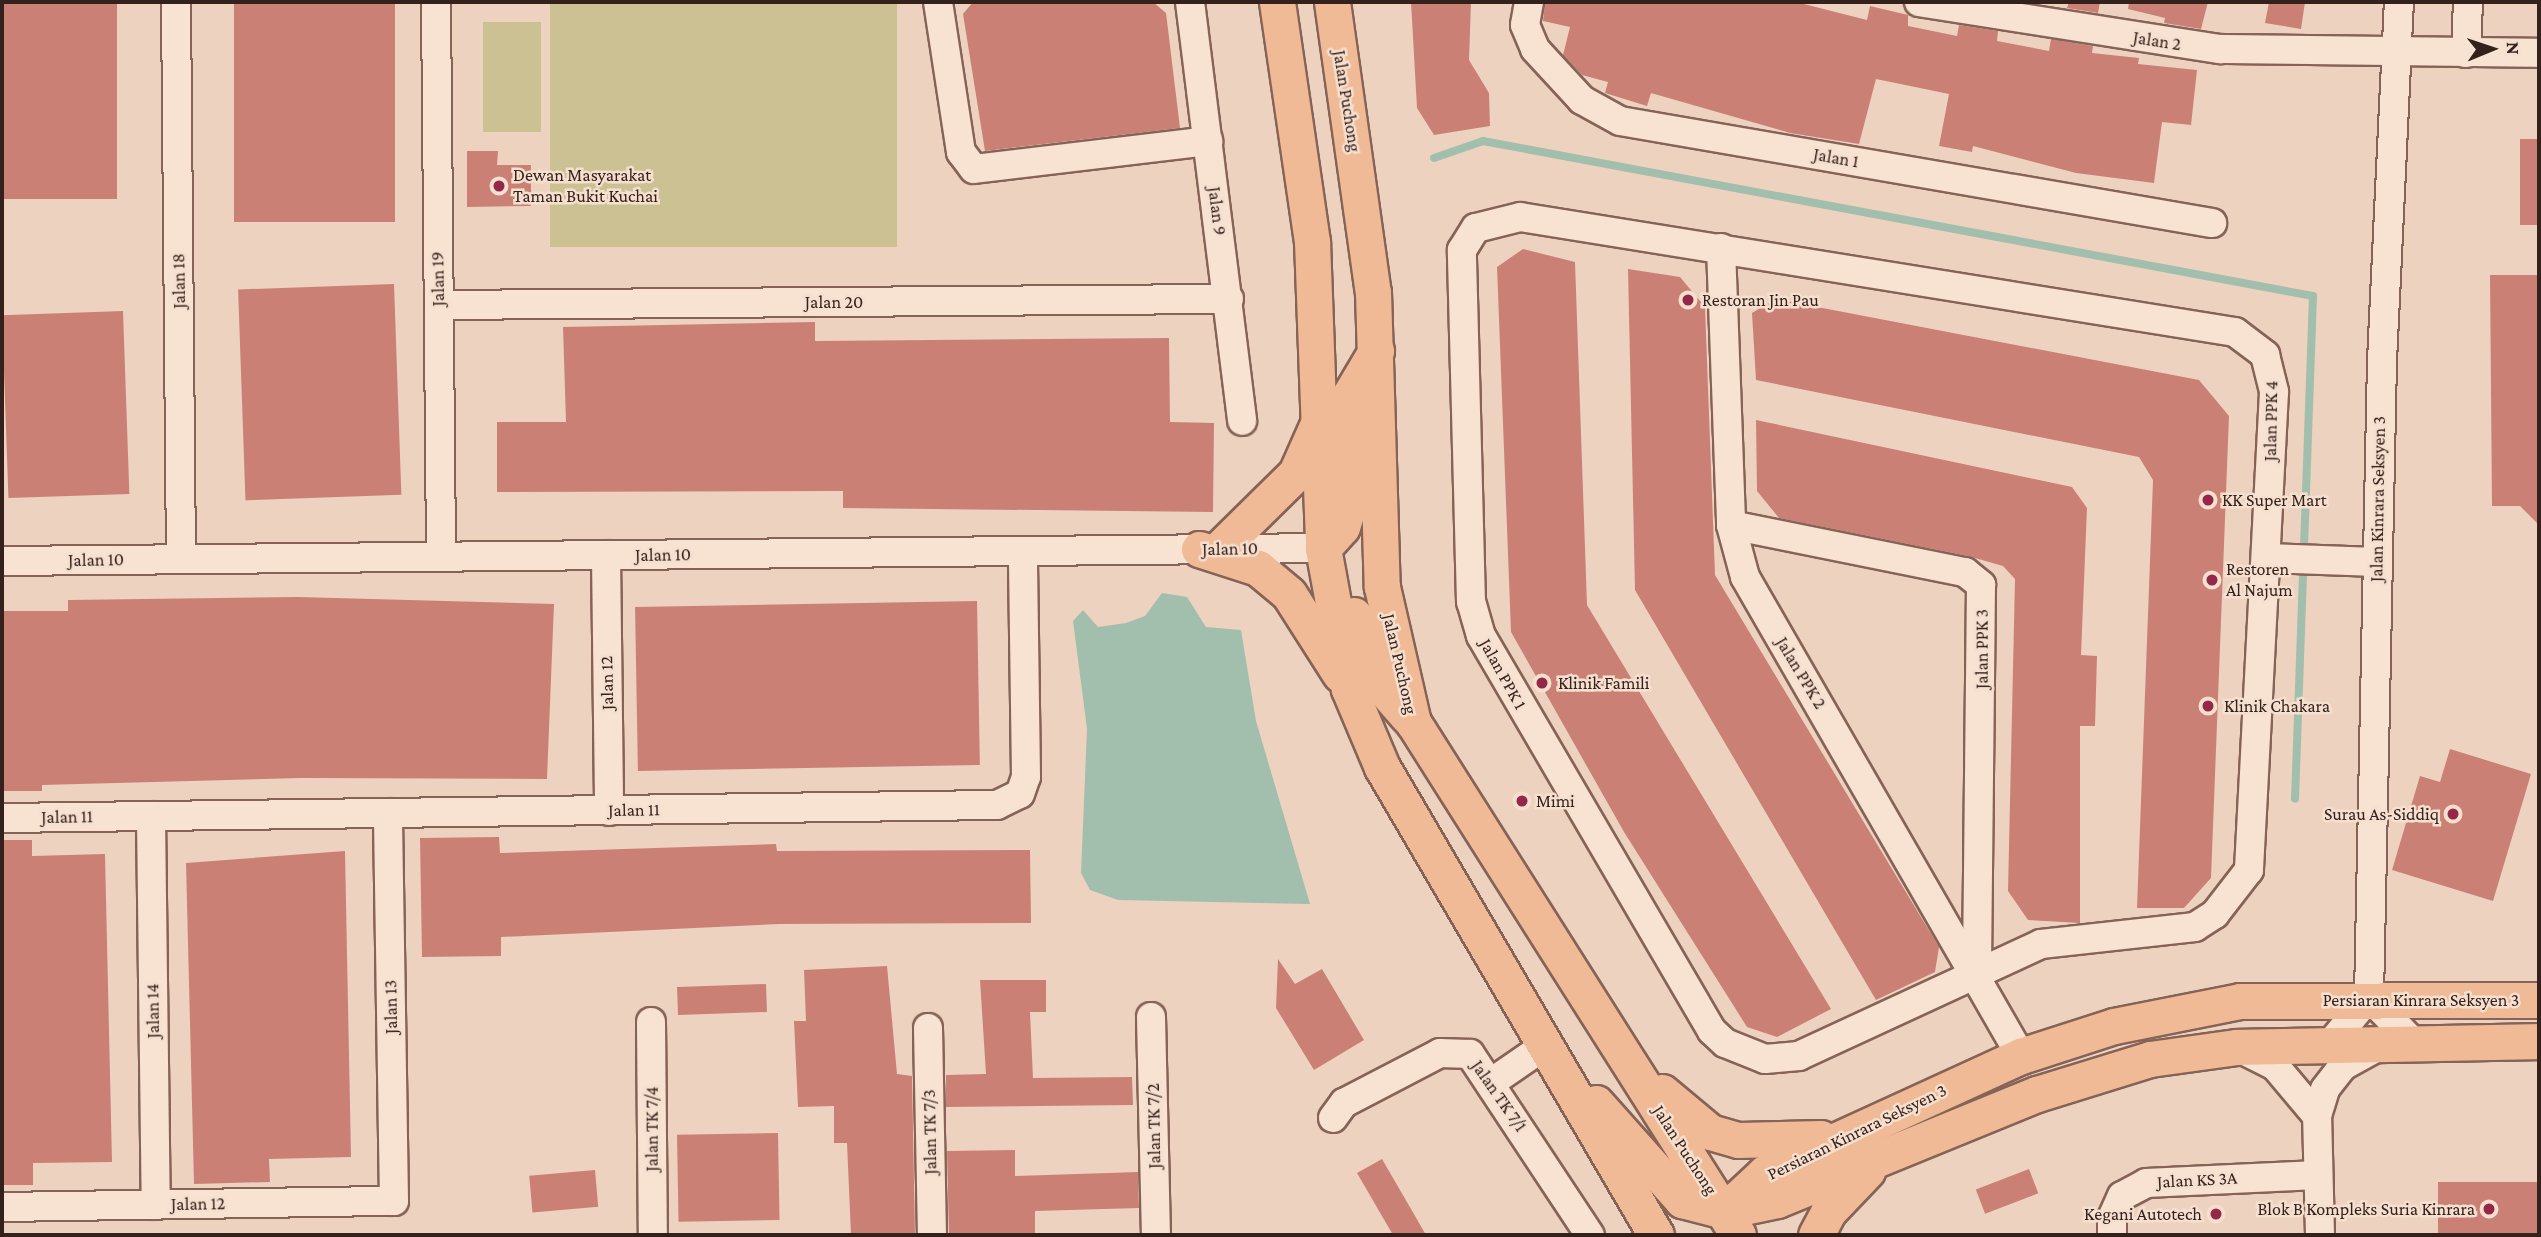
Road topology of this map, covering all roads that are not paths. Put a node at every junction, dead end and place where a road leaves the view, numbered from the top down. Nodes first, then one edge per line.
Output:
1 (176, 2) edge
2 (436, 2) edge
3 (939, 2) edge
4 (1190, 2) edge
5 (1277, 2) edge
6 (1332, 2) edge
7 (1529, 2) edge
8 (1919, 2) edge
9 (2399, 2) edge
10 (2468, 2) edge
11 (2539, 52) edge
12 (2466, 53) junction
13 (2398, 54) junction
14 (1209, 141) junction
15 (2212, 223) dead end
16 (1721, 248) junction
17 (1229, 299) junction
18 (439, 305) junction
19 (1376, 351) junction
20 (1320, 380) junction
21 (1242, 421) dead end
22 (1731, 526) junction
23 (1323, 548) junction
24 (1209, 549) junction
25 (1023, 551) junction
26 (606, 555) junction
27 (441, 557) junction
28 (2277, 558) junction
29 (181, 559) junction
30 (2, 561) edge
31 (2365, 561) junction
32 (1349, 689) junction
33 (1413, 722) junction
34 (609, 811) junction
35 (388, 813) junction
36 (151, 817) junction
37 (2, 818) edge
38 (1977, 971) junction
39 (2369, 997) junction
40 (2539, 1000) edge
41 (1151, 1017) dead end
42 (651, 1022) dead end
43 (928, 1028) dead end
44 (2400, 1041) junction
45 (2539, 1041) edge
46 (2330, 1043) junction
47 (2237, 1047) junction
48 (1623, 1054) junction
49 (1553, 1055) junction
50 (2021, 1056) junction
51 (1492, 1082) junction
52 (2317, 1116) junction
53 (1333, 1118) dead end
54 (1859, 1131) junction
55 (1875, 1164) junction
56 (2318, 1175) junction
57 (394, 1201) joint
58 (156, 1205) junction
59 (2, 1207) edge
60 (1728, 1227) edge
61 (653, 1235) edge
62 (932, 1235) edge
63 (1156, 1235) edge
64 (1590, 1235) edge
65 (1656, 1235) edge
66 (1816, 1235) edge
67 (2112, 1235) edge
68 (2320, 1235) edge

1 - 29 street, Jalan 18
2 - 18 street, Jalan 19
3 - 14 street
4 - 14 street, Jalan 9
5 - 20 main road
6 - 19 main road, Jalan Puchong
7 - 15 street, Jalan 1
8 - 13 street, Jalan 2
9 - 13 street, Jalan Kinrara Seksyen 3
10 - 12 street
11 - 12 street, Jalan 2
12 - 13 street, Jalan 2
13 - 31 street, Jalan Kinrara Seksyen 3
14 - 17 street, Jalan 9
16 - 22 street, Jalan PPK 2
16 - 28 street, Jalan PPK 4
16 - 38 street, Jalan PPK 1
17 - 18 street, Jalan 20
17 - 21 street, Jalan 9
18 - 27 street, Jalan 19
19 - 23 main road
19 - 33 main road, Jalan Puchong
20 - 23 main road
20 - 24 main road
22 - 38 street, Jalan PPK 2
22 - 38 street, Jalan PPK 3
23 - 24 street, Jalan 10
23 - 32 main road
23 - 33 main road
24 - 25 street, Jalan 10
24 - 32 main road
25 - 26 street, Jalan 10
25 - 34 street, Jalan 11
26 - 27 street, Jalan 10
26 - 34 street, Jalan 12
27 - 29 street, Jalan 10
28 - 31 street
28 - 38 street, Jalan PPK 4
29 - 30 street, Jalan 10
31 - 39 street, Jalan Kinrara Seksyen 3
32 - 49 main road
33 - 48 main road, Jalan Puchong
34 - 35 street, Jalan 11
35 - 36 street, Jalan 11
35 - 57 street, Jalan 13
36 - 37 street, Jalan 11
36 - 58 street, Jalan 14
38 - 50 street, Jalan PPK 2
39 - 40 main road, Persiaran Kinrara Seksyen 3
39 - 44 street
39 - 46 street
39 - 50 main road, Persiaran Kinrara Seksyen 3
41 - 63 street, Jalan TK 7/2
42 - 61 street, Jalan TK 7/4
43 - 62 street, Jalan TK 7/3
44 - 45 main road, Persiaran Kinrara Seksyen 3
44 - 46 main road, Persiaran Kinrara Seksyen 3
44 - 52 street
46 - 47 main road, Persiaran Kinrara Seksyen 3
47 - 52 street
47 - 55 main road, Persiaran Kinrara Seksyen 3
48 - 54 main road
48 - 60 main road, Jalan Puchong
49 - 51 street
49 - 60 main road
49 - 65 main road
50 - 54 main road, Persiaran Kinrara Seksyen 3
51 - 53 street, Jalan TK 7/1
51 - 64 street, Jalan TK 7/1
52 - 56 street
54 - 60 main road, Persiaran Kinrara Seksyen 3
55 - 60 main road, Persiaran Kinrara Seksyen 3
55 - 66 main road
56 - 67 street, Jalan KS 3A
56 - 68 street
57 - 58 street, Jalan 12
58 - 59 street, Jalan 12

